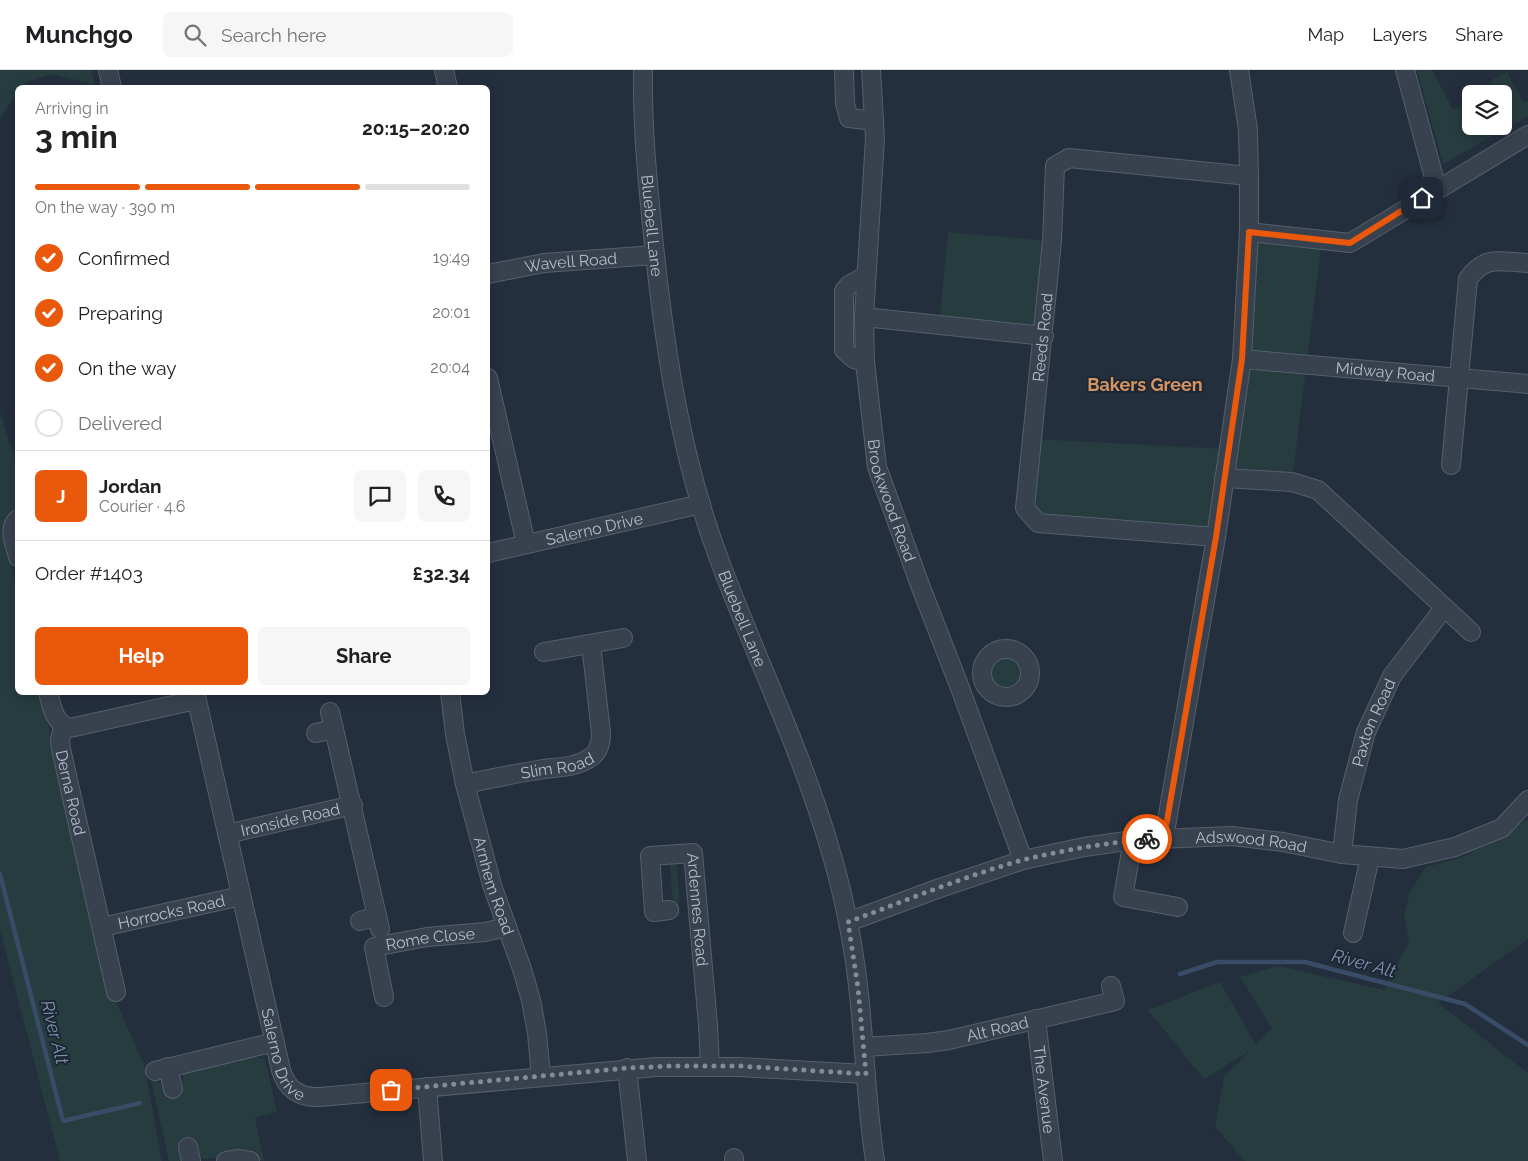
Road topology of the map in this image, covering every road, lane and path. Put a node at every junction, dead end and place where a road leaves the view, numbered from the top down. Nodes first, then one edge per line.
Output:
1 (108, 70) edge
2 (444, 70) edge
3 (643, 70) edge
4 (844, 70) edge
5 (871, 70) edge
6 (1239, 70) edge
7 (1405, 70) edge
8 (111, 85) edge
9 (447, 85) edge
10 (874, 121) junction
11 (1528, 135) edge
12 (1249, 176) junction
13 (1437, 189) junction
14 (1249, 232) junction
15 (655, 256) junction
16 (1528, 263) edge
17 (490, 274) edge
18 (866, 275) junction
19 (864, 317) junction
20 (1044, 336) junction
21 (1242, 359) junction
22 (865, 362) junction
23 (1459, 378) junction
24 (1528, 384) edge
25 (490, 391) edge
26 (1451, 465) dead end
27 (1224, 478) junction
28 (701, 504) junction
29 (15, 522) edge
30 (1216, 537) junction
31 (15, 544) edge
32 (526, 544) junction
33 (490, 552) edge
34 (1444, 608) junction
35 (1471, 632) dead end
36 (623, 638) dead end
37 (591, 644) junction
38 (544, 652) dead end
39 (982, 678) dead end
40 (960, 688) junction
41 (49, 695) edge
42 (450, 695) edge
43 (196, 696) edge
44 (330, 712) dead end
45 (64, 726) junction
46 (334, 729) junction
47 (316, 733) dead end
48 (465, 784) junction
49 (1528, 800) edge
50 (353, 805) junction
51 (227, 834) junction
52 (1164, 838) junction
53 (1133, 840) junction
54 (1342, 854) junction
55 (1370, 857) junction
56 (1023, 860) junction
57 (241, 896) junction
58 (1178, 907) dead end
59 (655, 911) dead end
60 (360, 921) dead end
61 (848, 922) junction
62 (102, 926) junction
63 (507, 927) junction
64 (1353, 933) dead end
65 (1111, 986) dead end
66 (116, 992) dead end
67 (384, 997) dead end
68 (1036, 1019) junction
69 (275, 1042) junction
70 (864, 1047) junction
71 (710, 1066) junction
72 (628, 1068) junction
73 (866, 1074) junction
74 (541, 1077) junction
75 (427, 1087) junction
76 (173, 1089) dead end
77 (226, 1161) edge
78 (250, 1161) edge
79 (433, 1161) edge
80 (637, 1161) edge
81 (876, 1161) edge
82 (1053, 1161) edge

1 - 8 street
2 - 9 street
3 - 15 street, Bluebell Lane
4 - 10 street
5 - 10 street, Brookwood Road
6 - 12 street
7 - 13 street
10 - 18 street, Brookwood Road
11 - 13 street
12 - 14 street
12 - 20 street, Reeds Road
13 - 14 street
14 - 21 street
15 - 17 street, Wavell Road
15 - 28 street, Bluebell Lane
16 - 23 street
18 - 19 street, Brookwood Road
18 - 22 street
19 - 20 street
19 - 22 street, Brookwood Road
20 - 30 street, Reeds Road
21 - 23 street, Midway Road
21 - 27 street
22 - 40 street, Brookwood Road
23 - 24 street, Midway Road
23 - 26 street
25 - 32 street
27 - 30 street
27 - 34 street
28 - 32 street, Salerno Drive
28 - 61 street, Bluebell Lane
29 - 31 street
30 - 52 street
32 - 33 street, Salerno Drive
34 - 35 street
34 - 54 street, Paxton Road
36 - 37 street
37 - 38 street
37 - 48 street, Slim Road
39 - 40 street
40 - 56 street, Brookwood Road
41 - 45 street
42 - 48 street, Arnhem Road
43 - 45 street, Derna Road
43 - 51 street, Salerno Drive
44 - 46 street, Ironside Road
45 - 62 street, Derna Road
46 - 47 street
46 - 50 street, Ironside Road
48 - 63 street, Arnhem Road
49 - 55 street, Adswood Road
50 - 51 street, Ironside Road
50 - 60 street, Ironside Road
51 - 57 street, Salerno Drive
52 - 53 street, Adswood Road
52 - 54 street, Adswood Road
53 - 56 street, Adswood Road
53 - 58 street
54 - 55 street, Adswood Road
55 - 64 street
56 - 61 street, Adswood Road
57 - 62 street, Horrocks Road
57 - 69 street, Salerno Drive
59 - 71 street, Ardennes Road
61 - 70 street, Bluebell Lane
62 - 66 street, Derna Road
63 - 67 street, Rome Close
63 - 74 street, Arnhem Road
65 - 68 street, Alt Road
68 - 70 street, Alt Road
68 - 82 street, The Avenue
69 - 75 street, Salerno Drive
69 - 76 street
70 - 73 street, Bluebell Lane
71 - 72 street, Salerno Drive
71 - 73 street, Salerno Drive
72 - 74 street, Salerno Drive
72 - 80 street
73 - 81 street, Bluebell Lane
74 - 75 street, Salerno Drive
75 - 79 street
77 - 78 street

